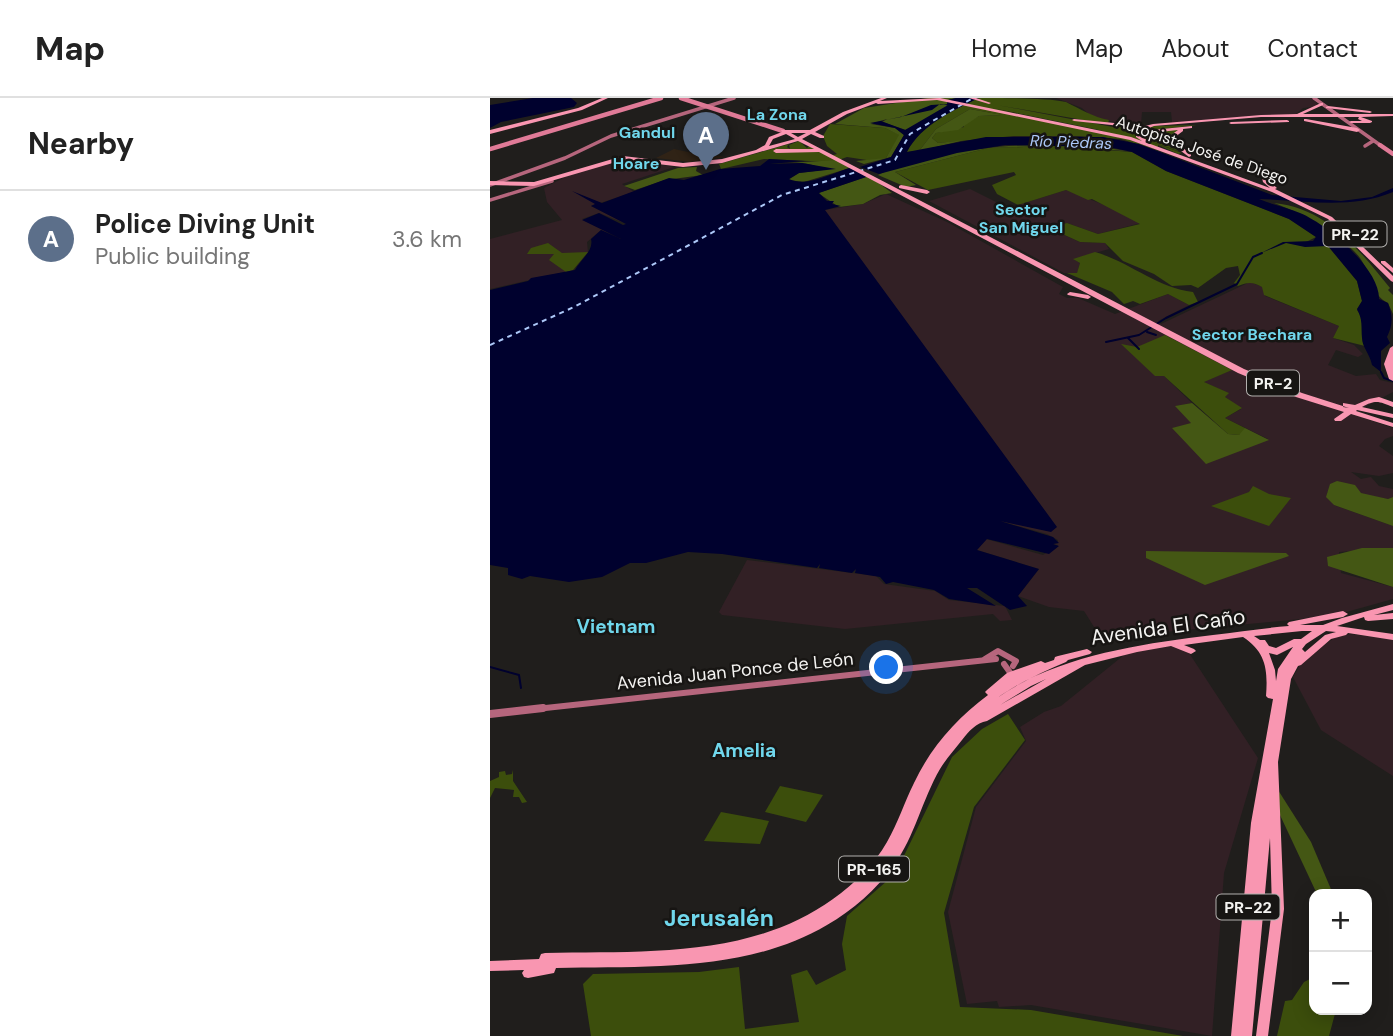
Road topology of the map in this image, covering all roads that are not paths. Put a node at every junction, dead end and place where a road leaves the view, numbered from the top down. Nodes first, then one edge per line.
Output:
1 (661, 98) edge
2 (681, 98) edge
3 (734, 98) edge
4 (879, 98) edge
5 (894, 98) edge
6 (911, 98) edge
7 (933, 98) edge
8 (971, 98) edge
9 (1315, 98) edge
10 (601, 99) edge
11 (918, 100) edge
12 (946, 100) junction
13 (1321, 104) junction
14 (705, 106) junction
15 (860, 106) junction
16 (574, 110) junction
17 (564, 114) dead end
18 (1318, 115) junction
19 (1360, 115) junction
20 (1382, 115) junction
21 (838, 116) junction
22 (1338, 116) junction
23 (1393, 117) edge
24 (1047, 118) junction
25 (1268, 118) junction
26 (1283, 118) junction
27 (1297, 118) junction
28 (1179, 122) junction
29 (1208, 123) junction
30 (1197, 124) junction
31 (1279, 125) dead end
32 (1115, 126) junction
33 (1164, 127) junction
34 (813, 129) junction
35 (1359, 130) junction
36 (490, 131) edge
37 (1349, 131) dead end
38 (784, 132) junction
39 (822, 137) junction
40 (795, 138) junction
41 (1373, 141) junction
42 (807, 143) junction
43 (1146, 144) junction
44 (1365, 146) dead end
45 (1384, 146) junction
46 (490, 149) edge
47 (752, 153) junction
48 (830, 153) junction
49 (1393, 153) edge
50 (731, 158) junction
51 (1194, 158) junction
52 (618, 159) junction
53 (597, 165) dead end
54 (1207, 166) junction
55 (1223, 172) junction
56 (1264, 174) dead end
57 (552, 180) dead end
58 (492, 184) edge
59 (538, 189) dead end
60 (1274, 190) junction
61 (921, 193) junction
62 (907, 196) junction
63 (491, 200) edge
64 (936, 208) junction
65 (1006, 248) junction
66 (1368, 255) junction
67 (1393, 272) edge
68 (1064, 279) junction
69 (1393, 280) edge
70 (1393, 288) edge
71 (1085, 292) junction
72 (1153, 326) junction
73 (1393, 348) edge
74 (1393, 359) edge
75 (1218, 360) junction
76 (1393, 366) edge
77 (1393, 379) edge
78 (1258, 381) dead end
79 (1294, 391) junction
80 (1318, 396) dead end
81 (1351, 406) junction
82 (1372, 410) joint
83 (1392, 416) edge
84 (1338, 419) dead end
85 (1393, 610) edge
86 (1266, 629) junction
87 (1326, 629) junction
88 (1283, 631) junction
89 (1391, 635) edge
90 (1183, 639) junction
91 (1258, 639) junction
92 (1169, 643) junction
93 (1191, 651) dead end
94 (1087, 652) junction
95 (1103, 654) junction
96 (993, 658) junction
97 (1289, 671) junction
98 (1014, 676) junction
99 (1032, 677) junction
100 (1033, 691) junction
101 (490, 713) edge
102 (1272, 719) junction
103 (950, 747) junction
104 (1269, 758) junction
105 (1266, 780) junction
106 (491, 962) edge
107 (576, 963) junction
108 (528, 973) dead end
109 (1237, 1036) edge
110 (1246, 1036) edge
111 (1262, 1036) edge

1 - 46 main road
2 - 14 main road
3 - 14 main road
4 - 15 highway
5 - 6 highway
7 - 12 highway, Autopista José de Diego / PR-22
8 - 24 highway, Autopista José de Diego / PR-22
9 - 13 main road
9 - 22 main road
10 - 16 highway
10 - 16 highway
10 - 36 highway
11 - 12 highway
11 - 15 highway
12 - 24 highway, Autopista José de Diego / PR-22
13 - 22 main road
13 - 27 highway
14 - 38 main road
14 - 58 main road
15 - 21 highway
16 - 17 highway
16 - 36 highway
18 - 22 highway
18 - 22 highway
18 - 26 highway
19 - 20 highway
19 - 22 highway
19 - 22 highway
20 - 22 highway
20 - 23 highway
21 - 34 highway
21 - 39 highway
22 - 23 highway
22 - 26 highway
22 - 27 highway
22 - 35 main road
22 - 35 main road
23 - 35 highway
24 - 30 highway
24 - 32 highway
24 - 43 highway, Autopista José de Diego / PR-22
24 - 51 highway, Autopista José de Diego / PR-22
25 - 26 highway
25 - 27 highway
25 - 28 highway
25 - 29 highway
25 - 29 highway
25 - 29 highway
25 - 31 highway
27 - 35 highway
28 - 32 highway
28 - 33 highway
29 - 30 highway
30 - 33 highway
30 - 51 highway
32 - 33 highway
33 - 51 highway
33 - 54 highway
34 - 38 highway
34 - 40 highway
34 - 40 highway
35 - 37 main road
35 - 41 main road
35 - 45 main road
38 - 40 highway
38 - 47 highway
38 - 48 highway
39 - 40 highway
39 - 48 highway
40 - 42 highway
40 - 42 highway
40 - 47 highway
41 - 44 main road
41 - 45 main road
42 - 48 highway
43 - 54 highway, Autopista José de Diego / PR-22
43 - 55 highway
45 - 49 main road
47 - 48 highway
47 - 50 highway
48 - 62 highway
50 - 52 highway
50 - 58 highway
51 - 55 highway
51 - 60 highway, Autopista José de Diego / PR-22
52 - 53 highway
52 - 58 highway
54 - 55 highway, Autopista José de Diego / PR-22
55 - 60 highway, Autopista José de Diego / PR-22
56 - 60 highway
57 - 63 main road
59 - 63 main road
60 - 66 highway, Autopista José de Diego / PR-22
60 - 67 highway, Autopista José de Diego / PR-22
61 - 62 highway
61 - 62 highway
61 - 64 highway
62 - 64 highway
62 - 65 highway
64 - 68 highway
65 - 68 highway
65 - 68 highway
66 - 69 highway, Autopista José de Diego / PR-22
66 - 70 highway
68 - 71 highway
68 - 71 highway
68 - 71 highway
71 - 72 highway
72 - 75 highway, PR-2
72 - 79 highway, PR-2
73 - 77 highway
74 - 76 highway
75 - 78 highway
75 - 83 highway, PR-2
79 - 81 highway
79 - 83 highway, PR-2
80 - 81 highway
81 - 82 highway
82 - 83 highway
83 - 84 highway
85 - 86 highway
85 - 87 highway, PR-22
85 - 87 highway, PR-22
86 - 89 highway, Avenida El Caño / PR-165
86 - 90 highway, Avenida El Caño / PR-165
86 - 91 highway
87 - 88 highway
87 - 97 highway, PR-22
87 - 102 highway, PR-22
88 - 89 highway, Avenida El Caño
88 - 91 highway, Avenida El Caño
89 - 97 highway
90 - 91 highway, Avenida El Caño / PR-165
90 - 92 highway, Avenida El Caño / PR-165
90 - 94 highway, Avenida El Caño / PR-165
91 - 102 highway
92 - 93 highway
92 - 95 highway, Avenida El Caño / PR-165
94 - 98 highway
94 - 99 highway, Avenida El Caño / PR-165
95 - 99 highway, Avenida El Caño / PR-165
95 - 100 highway
96 - 98 main road
96 - 98 main road, Avenida Juan Ponce de León
96 - 101 main road, Avenida Juan Ponce de León
97 - 104 highway, PR-22
98 - 99 highway, Avenida El Caño / PR-165
98 - 100 main road
98 - 103 highway, Avenida El Caño / PR-165
98 - 106 highway, Avenida El Caño / PR-165
100 - 103 highway
102 - 104 highway, PR-22
103 - 107 highway, Avenida El Caño / PR-165
104 - 105 highway, PR-22
105 - 109 highway, PR-22
105 - 110 highway, PR-22
105 - 111 highway, PR-22
106 - 107 highway, Avenida El Caño / PR-165
107 - 108 highway

